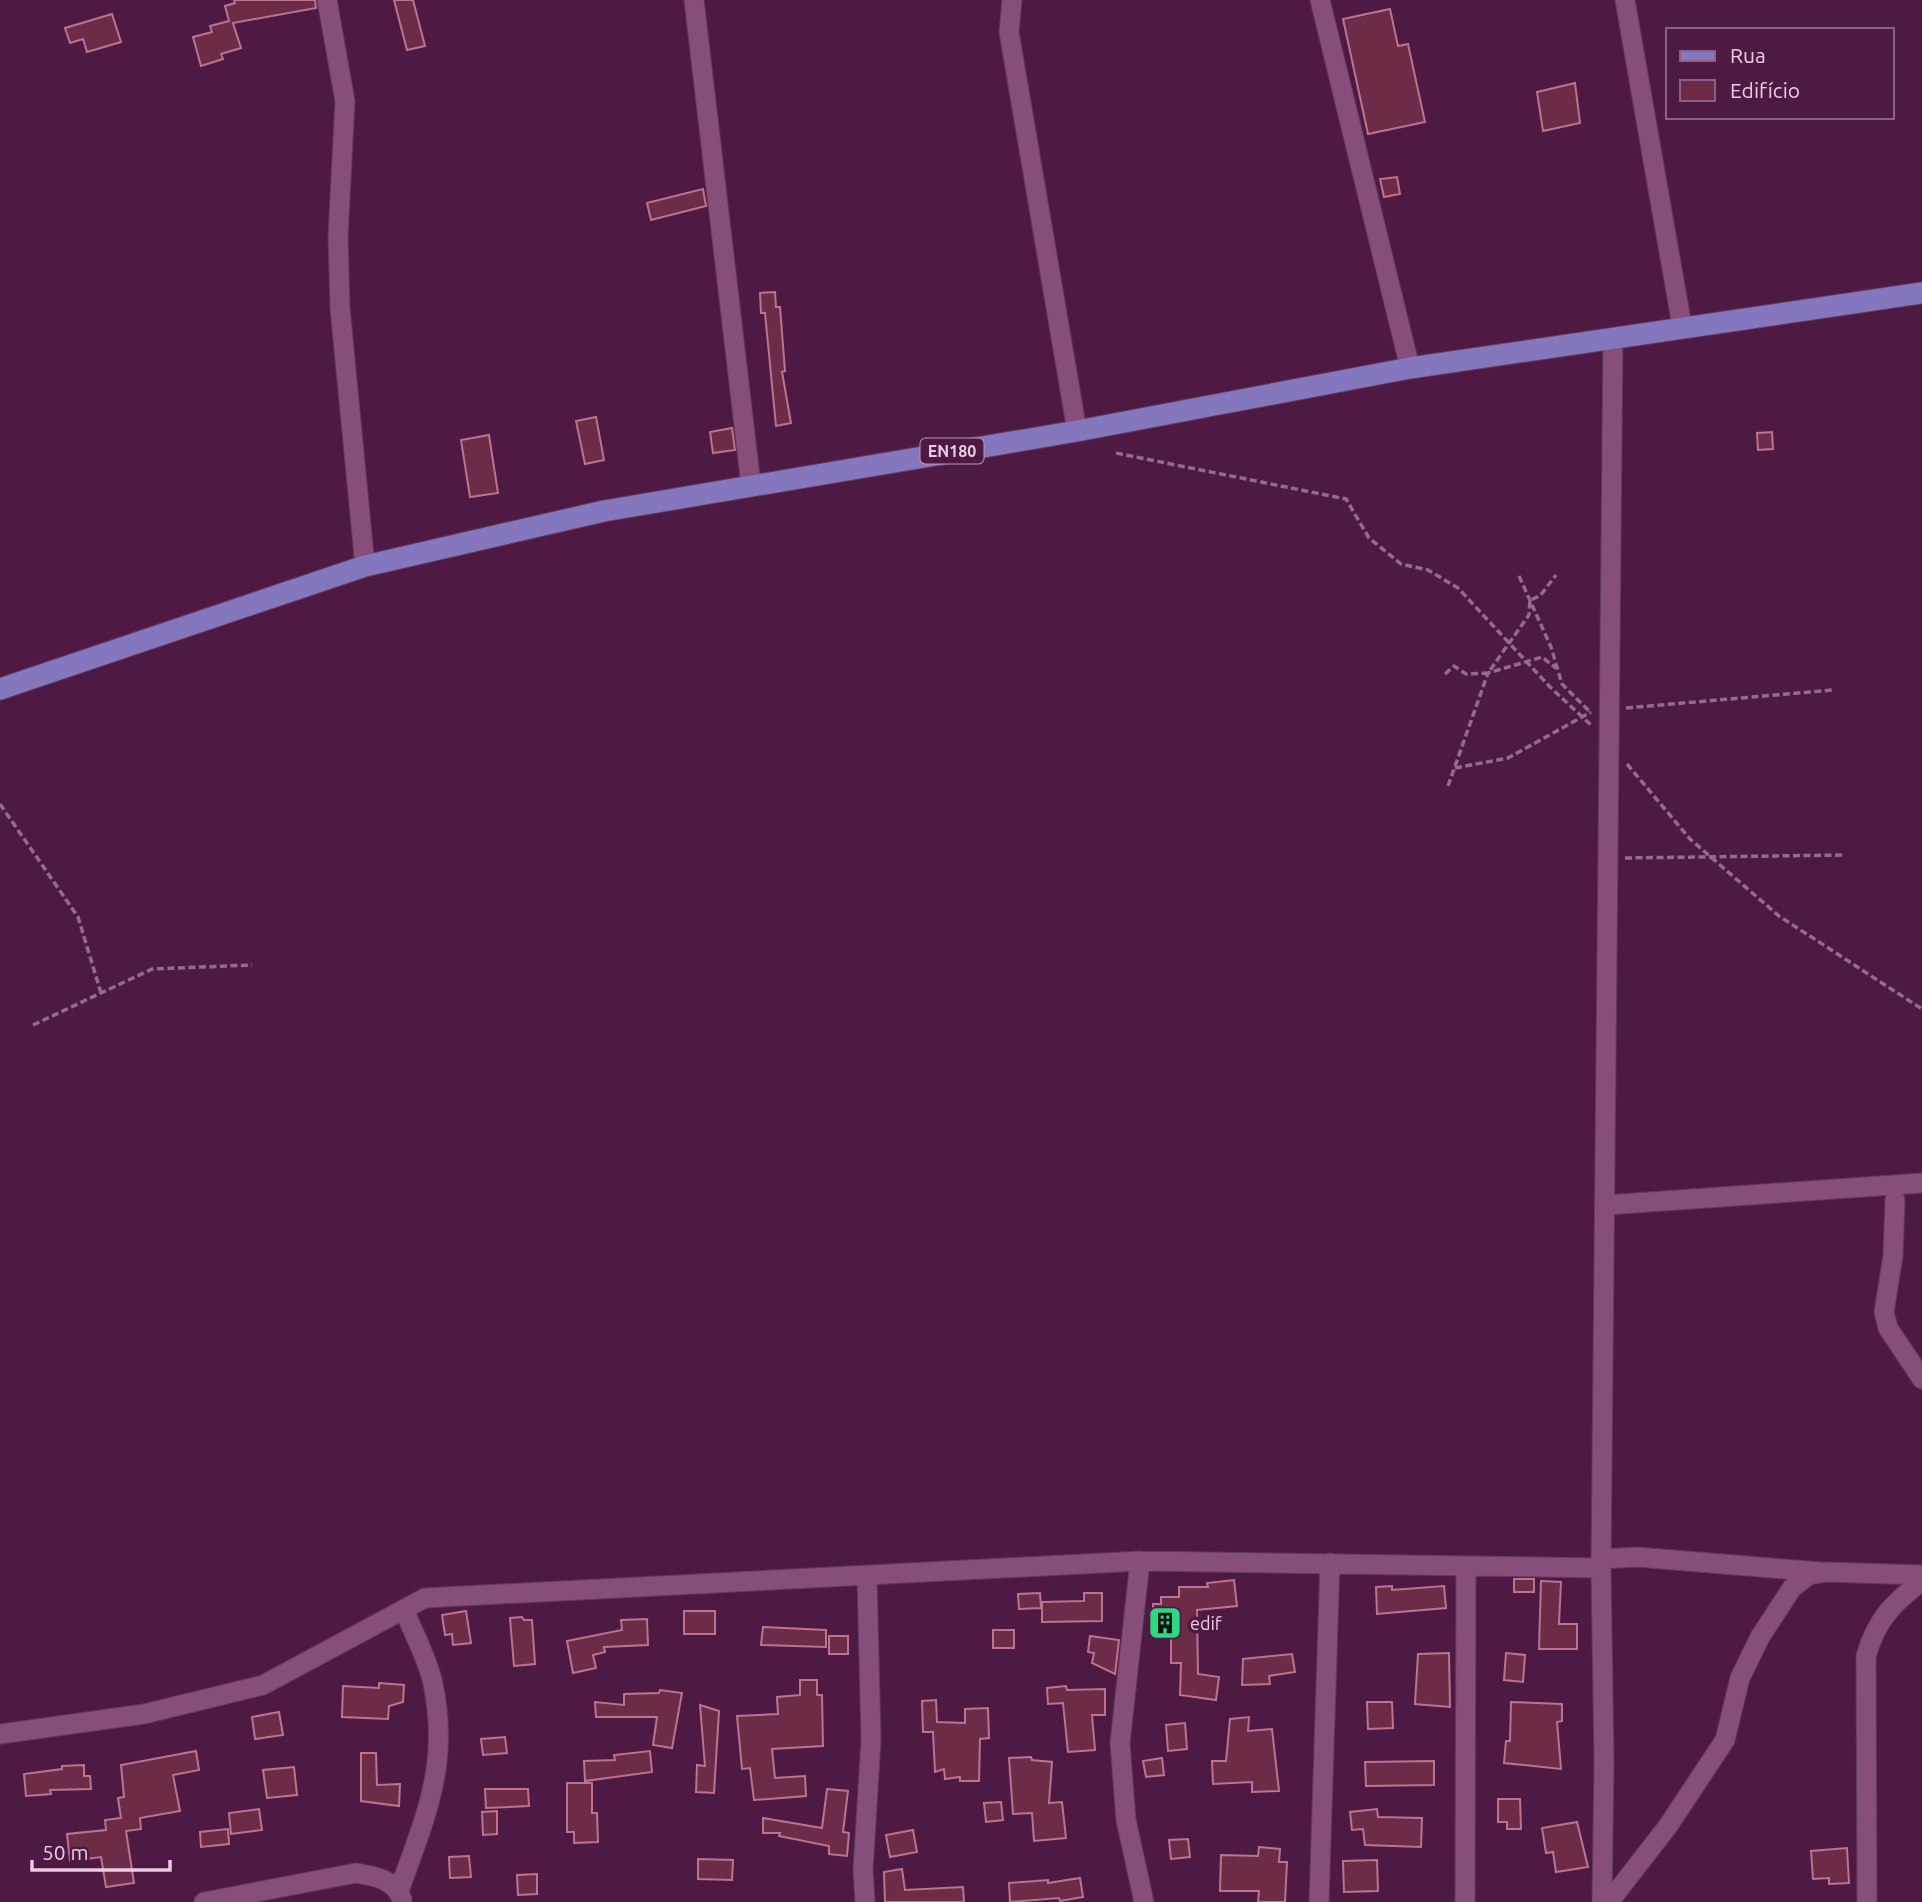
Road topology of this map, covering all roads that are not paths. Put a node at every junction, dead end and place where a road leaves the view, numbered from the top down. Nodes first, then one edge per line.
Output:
1 (327, 0) edge
2 (694, 0) edge
3 (1012, 0) edge
4 (1320, 0) edge
5 (1625, 0) edge
6 (1922, 293) edge
7 (1682, 326) junction
8 (1613, 338) junction
9 (1410, 368) junction
10 (1077, 431) junction
11 (751, 485) junction
12 (365, 566) junction
13 (0, 689) edge
14 (1922, 1183) edge
15 (1895, 1200) dead end
16 (1606, 1205) junction
17 (1922, 1379) edge
18 (1140, 1561) junction
19 (1330, 1563) junction
20 (1601, 1563) junction
21 (1466, 1567) junction
22 (1826, 1572) junction
23 (1922, 1575) edge
24 (867, 1577) junction
25 (1922, 1581) edge
26 (404, 1609) junction
27 (0, 1734) edge
28 (401, 1897) edge
29 (204, 1902) edge
30 (865, 1902) edge
31 (1143, 1902) edge
32 (1319, 1902) edge
33 (1465, 1902) edge
34 (1602, 1902) edge
35 (1609, 1902) edge
36 (1867, 1902) edge

1 - 12 street
2 - 11 street
3 - 10 street
4 - 9 street
5 - 7 street
6 - 7 main road, EN180
7 - 8 main road, EN180
8 - 9 main road, EN180
8 - 16 street
9 - 10 main road, EN180
10 - 11 main road, EN180
11 - 12 main road, EN180
12 - 13 main road, EN180
14 - 16 street
15 - 17 street
16 - 20 street
18 - 19 street
18 - 24 street
18 - 31 street
19 - 21 street
19 - 32 street
20 - 21 street
20 - 22 street
20 - 34 street
21 - 33 street
22 - 23 street
22 - 35 street
24 - 26 street
24 - 30 street
25 - 36 street
26 - 27 street
26 - 28 street
28 - 29 street

